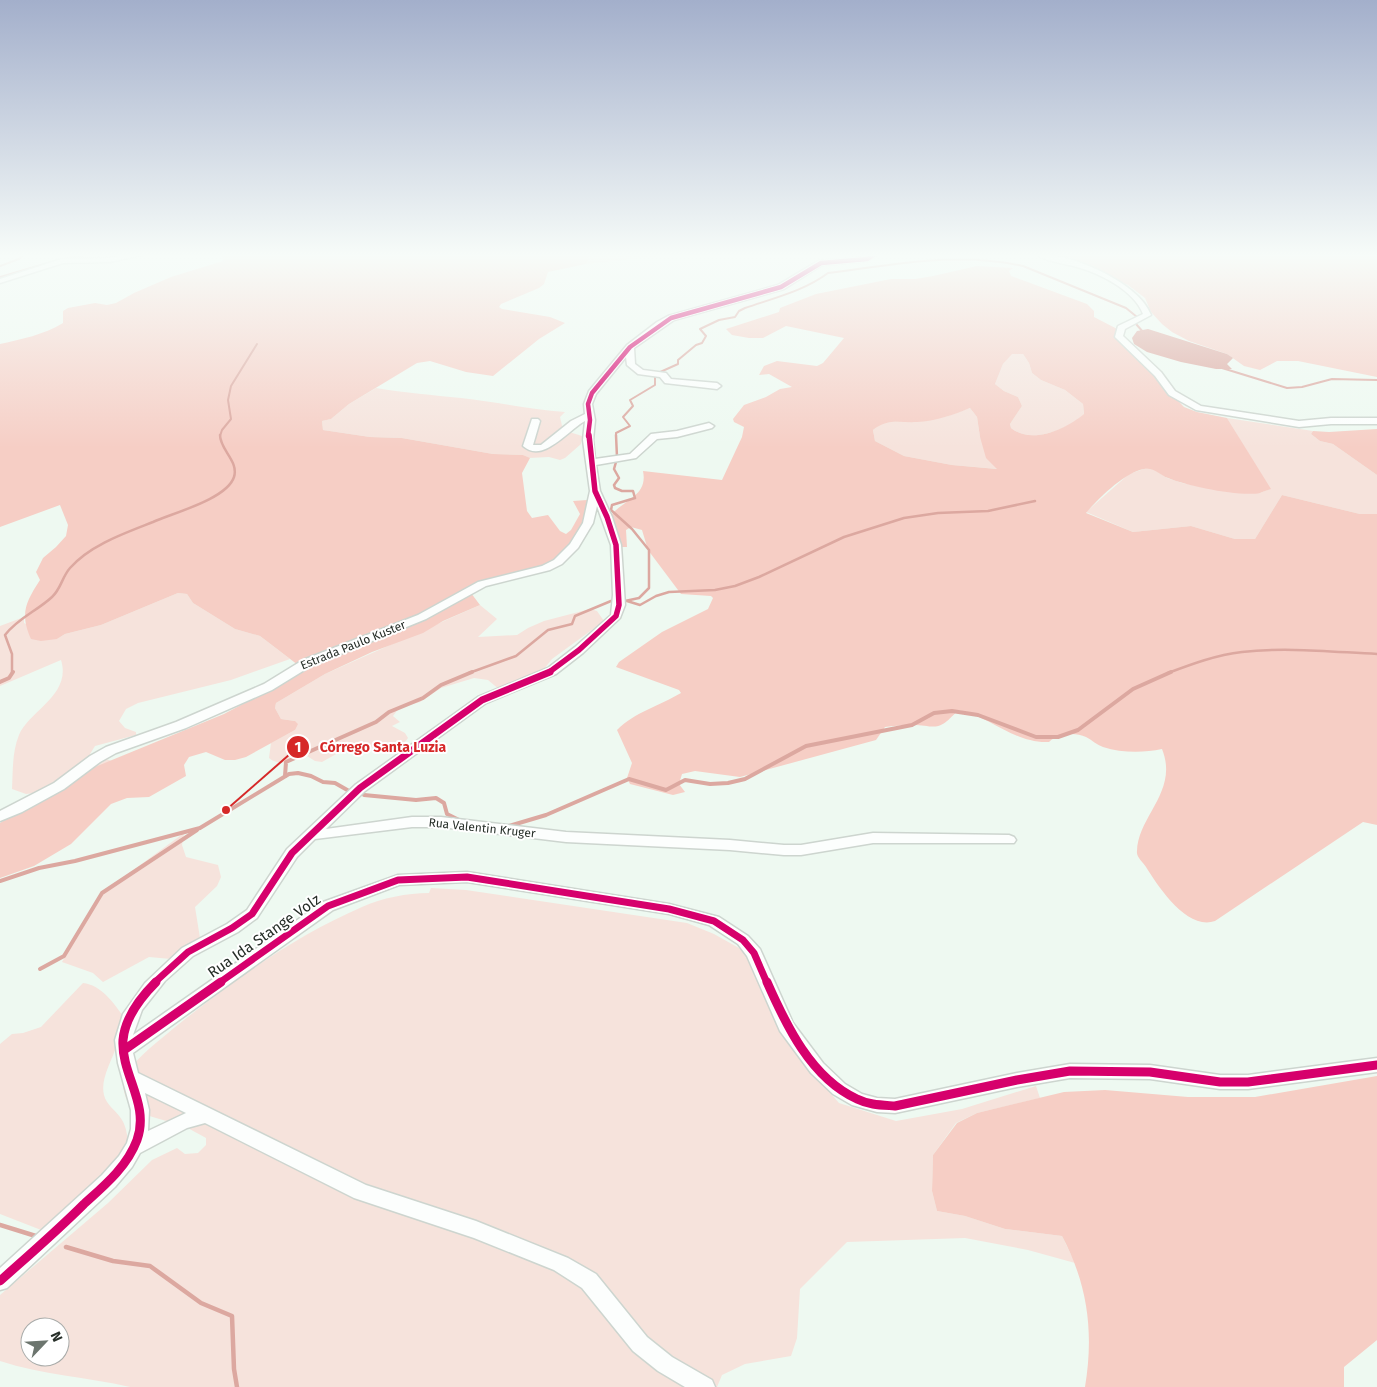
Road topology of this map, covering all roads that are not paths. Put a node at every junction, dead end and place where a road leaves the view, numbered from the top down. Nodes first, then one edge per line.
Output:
1 (670, 319) edge
2 (1140, 319) edge
3 (630, 347) junction
4 (717, 386) dead end
5 (589, 415) junction
6 (1377, 421) edge
7 (536, 422) dead end
8 (709, 426) dead end
9 (590, 463) junction
10 (595, 491) junction
11 (0, 816) edge
12 (310, 835) junction
13 (1009, 840) dead end
14 (124, 1050) junction
15 (1377, 1065) edge
16 (130, 1077) junction
17 (206, 1115) junction
18 (134, 1147) junction
19 (0, 1281) edge
20 (705, 1387) edge

1 - 3 street
2 - 6 street
3 - 4 street
3 - 5 street
5 - 7 street
5 - 9 street
8 - 9 street
9 - 10 street
10 - 11 street, Estrada Paulo Kuster
10 - 12 street
12 - 13 street, Rua Valentin Kruger
12 - 14 street
14 - 15 street, Rua Ida Stange Volz
14 - 16 street
16 - 17 street
16 - 18 street
17 - 18 street
17 - 20 street
18 - 19 street

